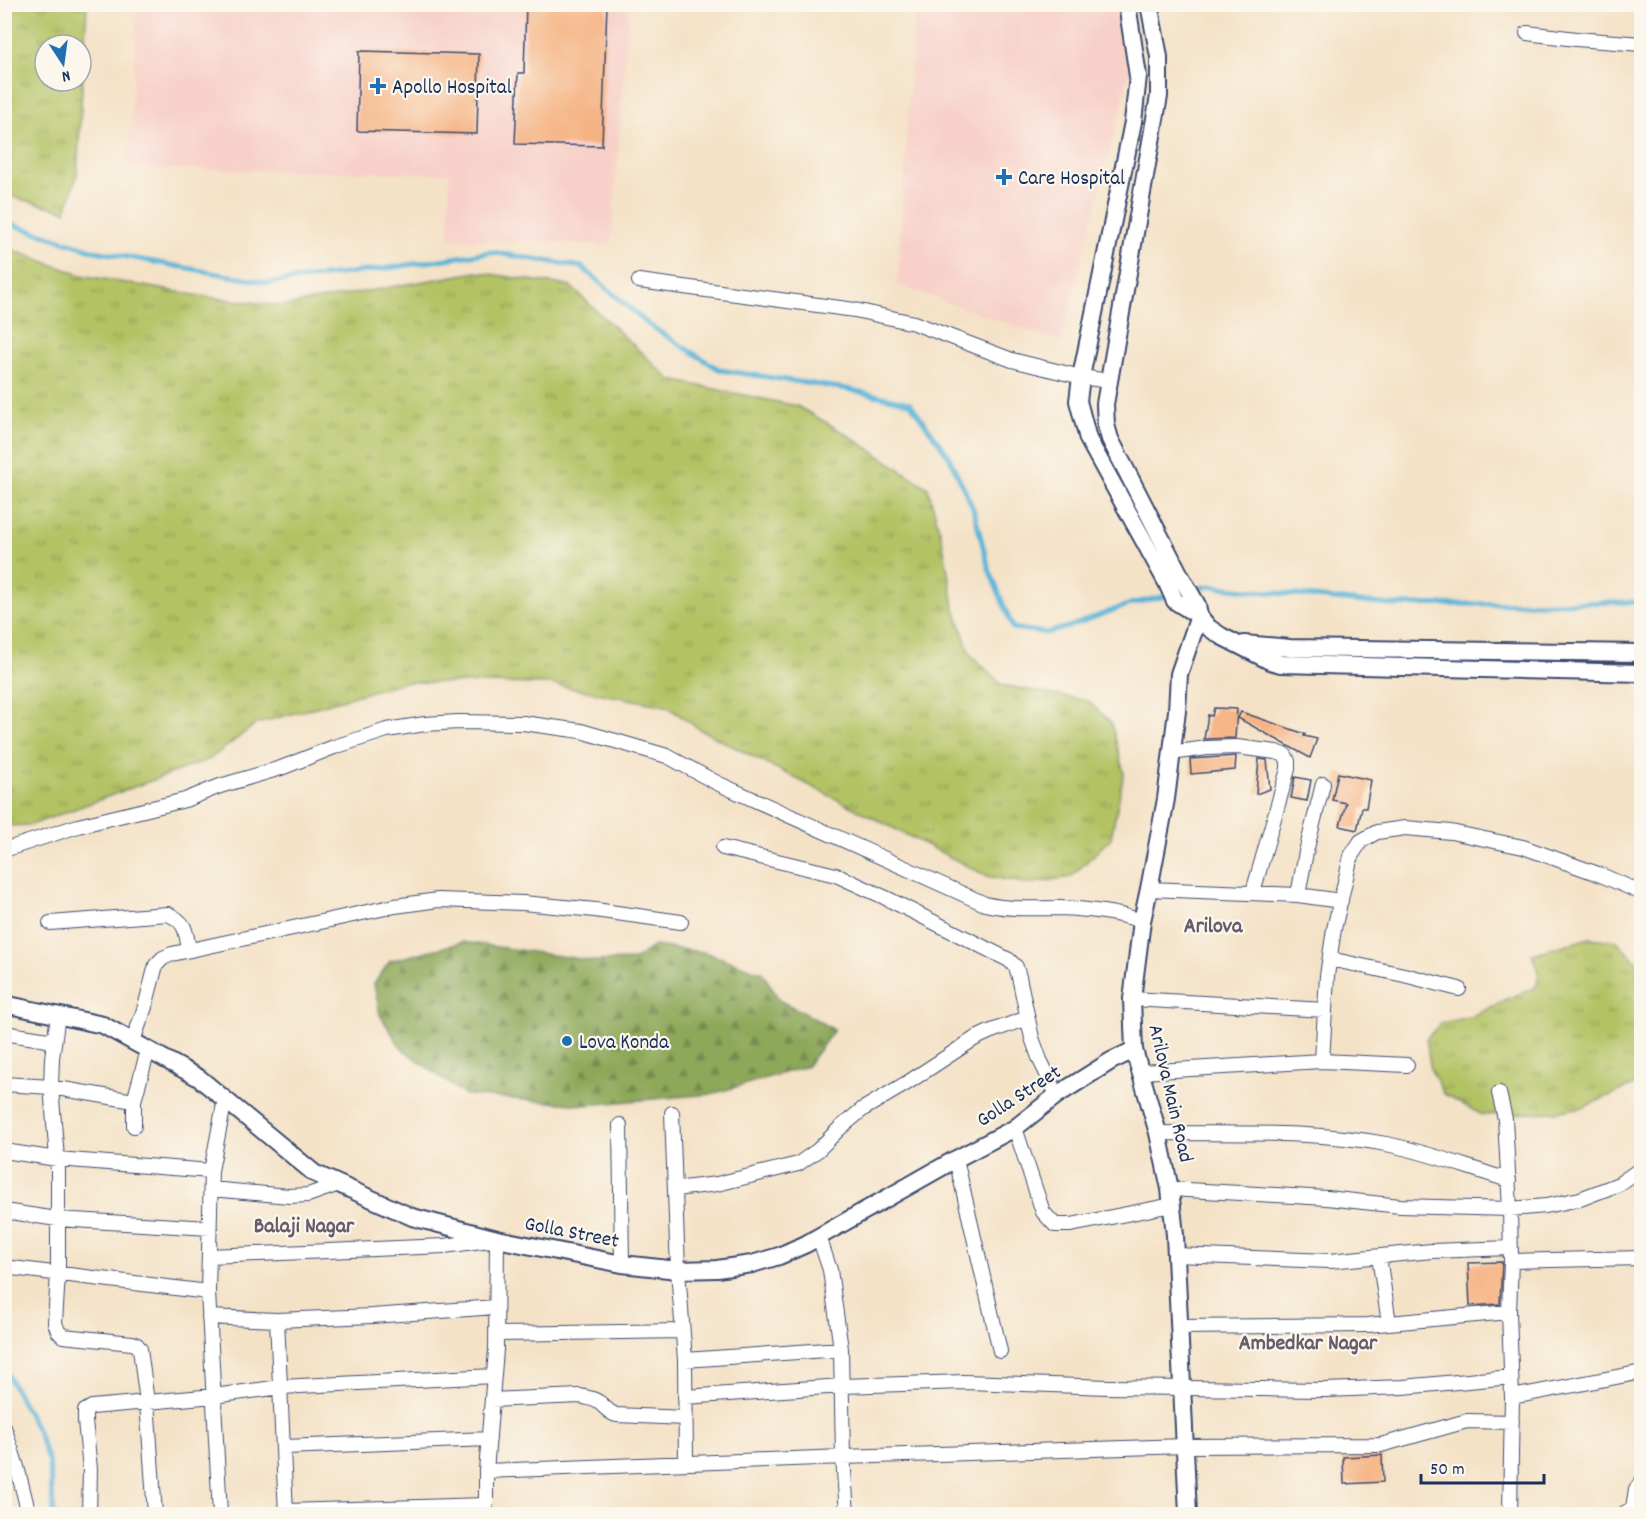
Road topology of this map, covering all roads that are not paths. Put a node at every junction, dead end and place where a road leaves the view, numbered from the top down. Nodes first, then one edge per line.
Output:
1 (1127, 4) edge
2 (1149, 4) edge
3 (1527, 33) dead end
4 (1641, 44) edge
5 (639, 281) dead end
6 (1081, 377) junction
7 (1110, 381) junction
8 (1199, 616) junction
9 (1237, 644) junction
10 (1641, 653) edge
11 (1641, 673) edge
12 (1171, 753) junction
13 (1323, 784) dead end
14 (723, 848) dead end
15 (4, 850) edge
16 (1149, 889) junction
17 (1253, 892) junction
18 (1641, 893) edge
19 (1298, 895) junction
20 (1341, 901) junction
21 (1142, 921) junction
22 (681, 922) dead end
23 (50, 923) dead end
24 (189, 950) junction
25 (1330, 959) junction
26 (1459, 989) dead end
27 (1132, 999) junction
28 (4, 1004) edge
29 (1325, 1010) junction
30 (58, 1016) junction
31 (1027, 1018) junction
32 (4, 1033) edge
33 (54, 1041) junction
34 (140, 1045) junction
35 (1134, 1050) junction
36 (1322, 1061) junction
37 (1407, 1065) dead end
38 (1141, 1072) junction
39 (4, 1084) edge
40 (51, 1088) junction
41 (1499, 1093) dead end
42 (1058, 1095) junction
43 (225, 1099) junction
44 (134, 1101) junction
45 (672, 1113) dead end
46 (620, 1125) dead end
47 (134, 1126) dead end
48 (1015, 1128) junction
49 (1158, 1133) junction
50 (4, 1151) edge
51 (57, 1159) junction
52 (956, 1159) junction
53 (1641, 1168) edge
54 (211, 1171) junction
55 (1509, 1180) junction
56 (339, 1184) junction
57 (211, 1189) junction
58 (675, 1189) junction
59 (1171, 1197) junction
60 (1510, 1209) junction
61 (4, 1211) edge
62 (57, 1219) junction
63 (210, 1228) junction
64 (819, 1237) junction
65 (497, 1239) junction
66 (1510, 1254) junction
67 (1176, 1255) junction
68 (209, 1256) junction
69 (1379, 1257) junction
70 (1641, 1258) edge
71 (622, 1264) junction
72 (4, 1267) edge
73 (678, 1270) junction
74 (58, 1274) junction
75 (208, 1292) junction
76 (496, 1307) junction
77 (1509, 1312) junction
78 (209, 1317) junction
79 (277, 1320) junction
80 (1389, 1323) junction
81 (1179, 1327) junction
82 (682, 1331) junction
83 (496, 1334) junction
84 (841, 1349) junction
85 (1000, 1351) dead end
86 (685, 1360) junction
87 (1641, 1372) edge
88 (494, 1376) junction
89 (1511, 1377) junction
90 (842, 1386) junction
91 (281, 1387) junction
92 (1182, 1388) junction
93 (213, 1396) junction
94 (685, 1397) junction
95 (1512, 1397) junction
96 (492, 1400) junction
97 (147, 1402) junction
98 (685, 1418) junction
99 (1512, 1422) junction
100 (4, 1427) edge
101 (489, 1439) junction
102 (1185, 1446) junction
103 (284, 1447) junction
104 (843, 1456) junction
105 (686, 1462) junction
106 (11, 1467) edge
107 (486, 1471) junction
108 (1641, 1481) edge
109 (486, 1510) edge
110 (286, 1513) edge
111 (1627, 1514) edge
112 (29, 1515) edge
113 (89, 1515) edge
114 (154, 1515) edge
115 (220, 1515) edge
116 (847, 1515) edge
117 (1188, 1515) edge
118 (1510, 1515) edge

1 - 6 street
2 - 7 street
3 - 4 street
5 - 6 street
6 - 7 street
6 - 8 street
7 - 8 street
8 - 9 street
8 - 12 street, Arilova Main Road
9 - 10 street
9 - 11 street
12 - 16 street, Arilova Main Road
12 - 17 street
13 - 19 street
14 - 31 street
15 - 21 street
16 - 17 street
16 - 21 street, Arilova Main Road
17 - 19 street
18 - 20 street
19 - 20 street
20 - 25 street
21 - 27 street, Arilova Main Road
22 - 24 street
23 - 24 street
24 - 34 street
25 - 26 street
25 - 29 street
27 - 29 street
27 - 35 street, Arilova Main Road
28 - 30 street, Golla Street
29 - 36 street
30 - 33 street
30 - 34 street, Golla Street
31 - 42 street
31 - 58 street
32 - 33 street
33 - 40 street
34 - 43 street, Golla Street
34 - 44 street
35 - 38 street, Arilova Main Road
35 - 42 street, Golla Street
36 - 37 street
36 - 38 street
38 - 49 street, Arilova Main Road
39 - 40 street
40 - 44 street
40 - 51 street
41 - 55 street
42 - 48 street, Golla Street
43 - 54 street
43 - 56 street, Golla Street
44 - 47 street
45 - 58 street
46 - 71 street
48 - 52 street, Golla Street
48 - 59 street
49 - 55 street
49 - 59 street, Arilova Main Road
50 - 51 street
51 - 54 street
51 - 62 street
52 - 64 street, Golla Street
52 - 85 street
53 - 60 street
54 - 57 street
55 - 60 street
56 - 57 street
56 - 65 street, Golla Street
57 - 63 street
58 - 73 street
59 - 60 street
59 - 67 street, Arilova Main Road
60 - 66 street
61 - 62 street
62 - 63 street
62 - 74 street
63 - 68 street
64 - 73 street, Golla Street
64 - 84 street
65 - 68 street
65 - 71 street, Golla Street
65 - 76 street
66 - 69 street
66 - 70 street
66 - 77 street
67 - 69 street
67 - 81 street, Arilova Main Road
68 - 75 street
69 - 80 street
71 - 73 street, Golla Street
72 - 74 street
73 - 82 street
74 - 75 street
74 - 97 street
75 - 78 street
76 - 79 street
76 - 83 street
77 - 80 street
77 - 89 street
78 - 79 street
78 - 93 street
79 - 91 street
80 - 81 street
81 - 92 street, Arilova Main Road
82 - 83 street
82 - 86 street
83 - 88 street
84 - 86 street
84 - 90 street
86 - 94 street
87 - 95 street
88 - 91 street
88 - 96 street
89 - 92 street
89 - 95 street
90 - 92 street
90 - 94 street
90 - 104 street
91 - 93 street
91 - 103 street
92 - 102 street, Arilova Main Road
93 - 97 street
93 - 115 street
94 - 98 street
95 - 99 street
96 - 98 street
96 - 101 street
97 - 113 street
97 - 114 street
98 - 105 street
99 - 102 street
99 - 118 street
100 - 106 street
101 - 103 street
101 - 107 street
102 - 104 street
102 - 117 street, Arilova Main Road
103 - 110 street
104 - 105 street
104 - 116 street
105 - 107 street
106 - 112 street
107 - 109 street
108 - 111 street
109 - 110 street

